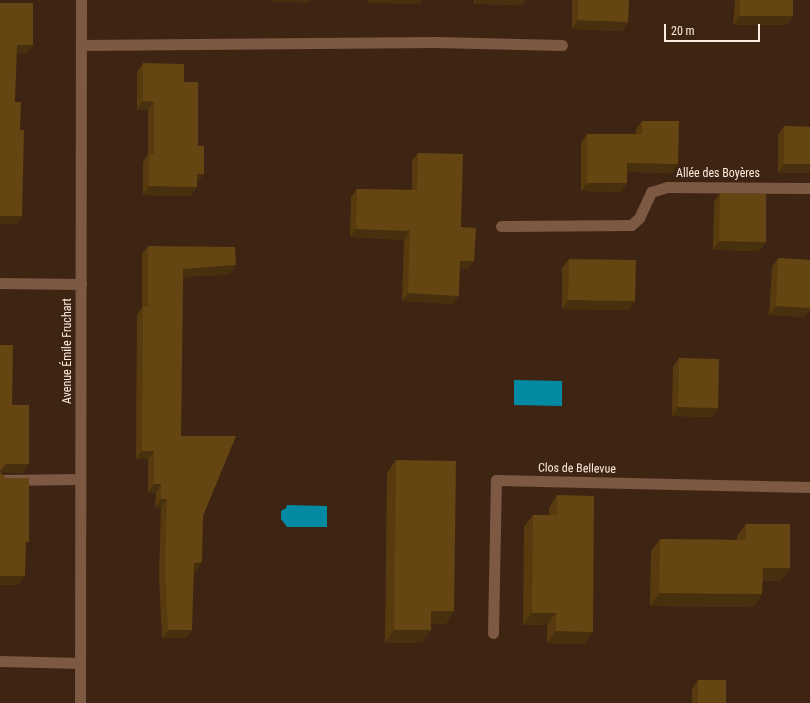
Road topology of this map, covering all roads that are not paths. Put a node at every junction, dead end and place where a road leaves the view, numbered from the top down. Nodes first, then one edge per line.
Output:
1 (81, 0) edge
2 (82, 45) junction
3 (562, 45) dead end
4 (810, 188) edge
5 (501, 226) dead end
6 (0, 283) edge
7 (81, 284) junction
8 (80, 479) junction
9 (0, 480) edge
10 (810, 487) edge
11 (493, 633) dead end
12 (0, 661) edge
13 (80, 663) junction
14 (80, 703) edge

1 - 2 street, Avenue Émile Fruchart
2 - 3 street
2 - 7 street, Avenue Émile Fruchart
4 - 5 street, Allée des Boyères
6 - 7 street
7 - 8 street, Avenue Émile Fruchart
8 - 9 street
8 - 13 street, Avenue Émile Fruchart
10 - 11 street, Clos de Bellevue
12 - 13 street
13 - 14 street, Avenue Émile Fruchart

